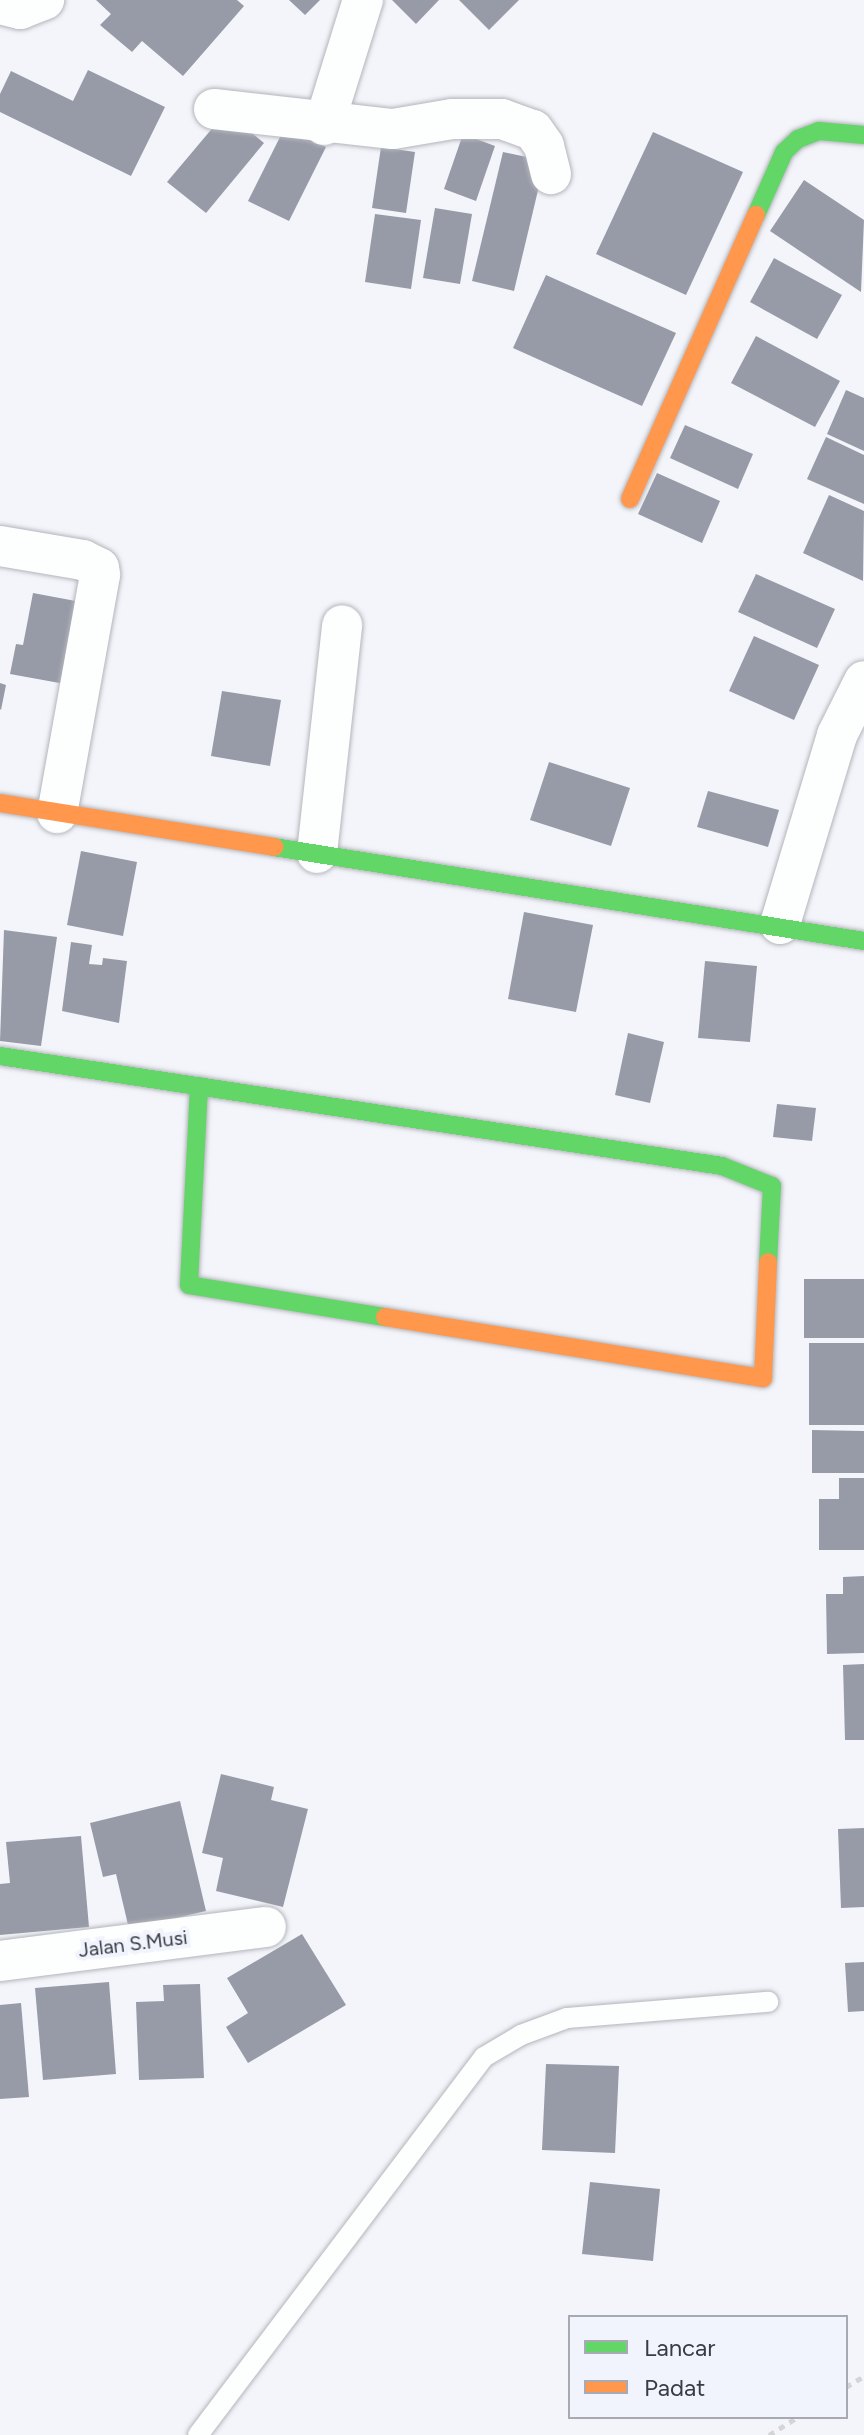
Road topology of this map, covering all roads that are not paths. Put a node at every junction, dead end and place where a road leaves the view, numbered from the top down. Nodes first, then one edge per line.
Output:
1 (44, 0) edge
2 (363, 0) edge
3 (0, 4) edge
4 (214, 109) dead end
5 (324, 125) junction
6 (864, 135) edge
7 (551, 174) dead end
8 (630, 499) dead end
9 (0, 546) edge
10 (342, 625) dead end
11 (864, 681) edge
12 (0, 803) edge
13 (57, 813) junction
14 (317, 853) junction
15 (780, 924) junction
16 (864, 941) edge
17 (0, 1056) edge
18 (199, 1086) junction
19 (266, 1927) dead end
20 (0, 1961) edge
21 (768, 2002) dead end
22 (198, 2435) edge

1 - 3 street
2 - 5 street
4 - 5 street
5 - 7 street
6 - 8 street
9 - 13 street
10 - 14 street
11 - 15 street
12 - 13 street
13 - 14 street
14 - 15 street
15 - 16 street
17 - 18 street
18 - 18 street
19 - 20 street, Jalan S.Musi
21 - 22 lane

